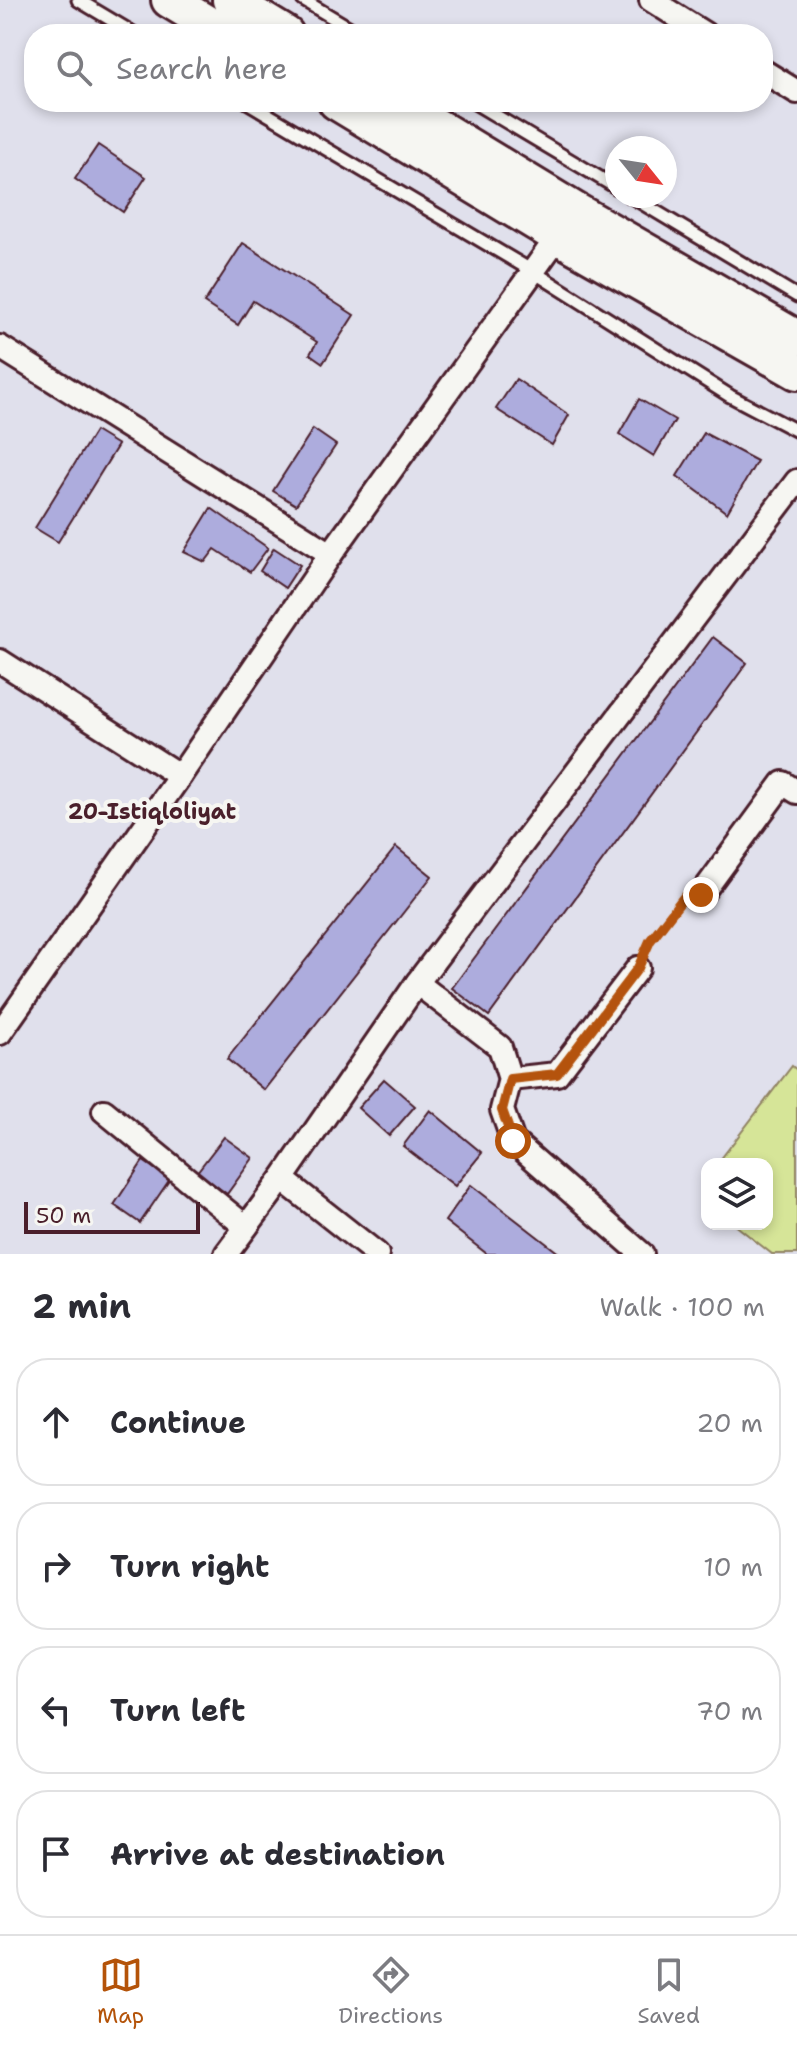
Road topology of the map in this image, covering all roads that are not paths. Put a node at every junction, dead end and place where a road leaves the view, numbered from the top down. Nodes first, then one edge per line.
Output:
1 (78, 0) edge
2 (169, 0) edge
3 (230, 0) edge
4 (303, 0) edge
5 (651, 0) edge
6 (118, 24) edge
7 (209, 24) edge
8 (270, 24) edge
9 (343, 24) edge
10 (689, 24) edge
11 (773, 77) edge
12 (797, 92) edge
13 (264, 112) edge
14 (355, 112) edge
15 (411, 112) edge
16 (490, 112) edge
17 (605, 181) edge
18 (650, 208) edge
19 (567, 224) junction
20 (534, 272) junction
21 (797, 296) edge
22 (791, 343) edge
23 (0, 347) edge
24 (797, 431) edge
25 (797, 481) edge
26 (331, 554) junction
27 (0, 661) edge
28 (180, 776) junction
29 (797, 792) edge
30 (701, 895) road end
31 (638, 968) road end
32 (417, 983) junction
33 (2, 1027) edge
34 (510, 1079) junction
35 (104, 1111) dead end
36 (282, 1179) junction
37 (246, 1227) junction
38 (226, 1254) edge
39 (377, 1254) edge
40 (642, 1254) edge

1 - 6 lane
2 - 7 main road
3 - 8 main road
4 - 9 lane
5 - 10 street
11 - 12 street
13 - 20 lane
14 - 19 main road
15 - 19 main road
16 - 17 lane
18 - 21 lane
19 - 20 street
19 - 22 main road
20 - 24 lane
20 - 26 street
23 - 26 street
25 - 32 street
26 - 28 street
27 - 28 street
28 - 33 street
29 - 30 street
31 - 34 street
32 - 34 street
32 - 36 street
34 - 40 street
35 - 37 street
36 - 37 street
36 - 39 street
37 - 38 street

